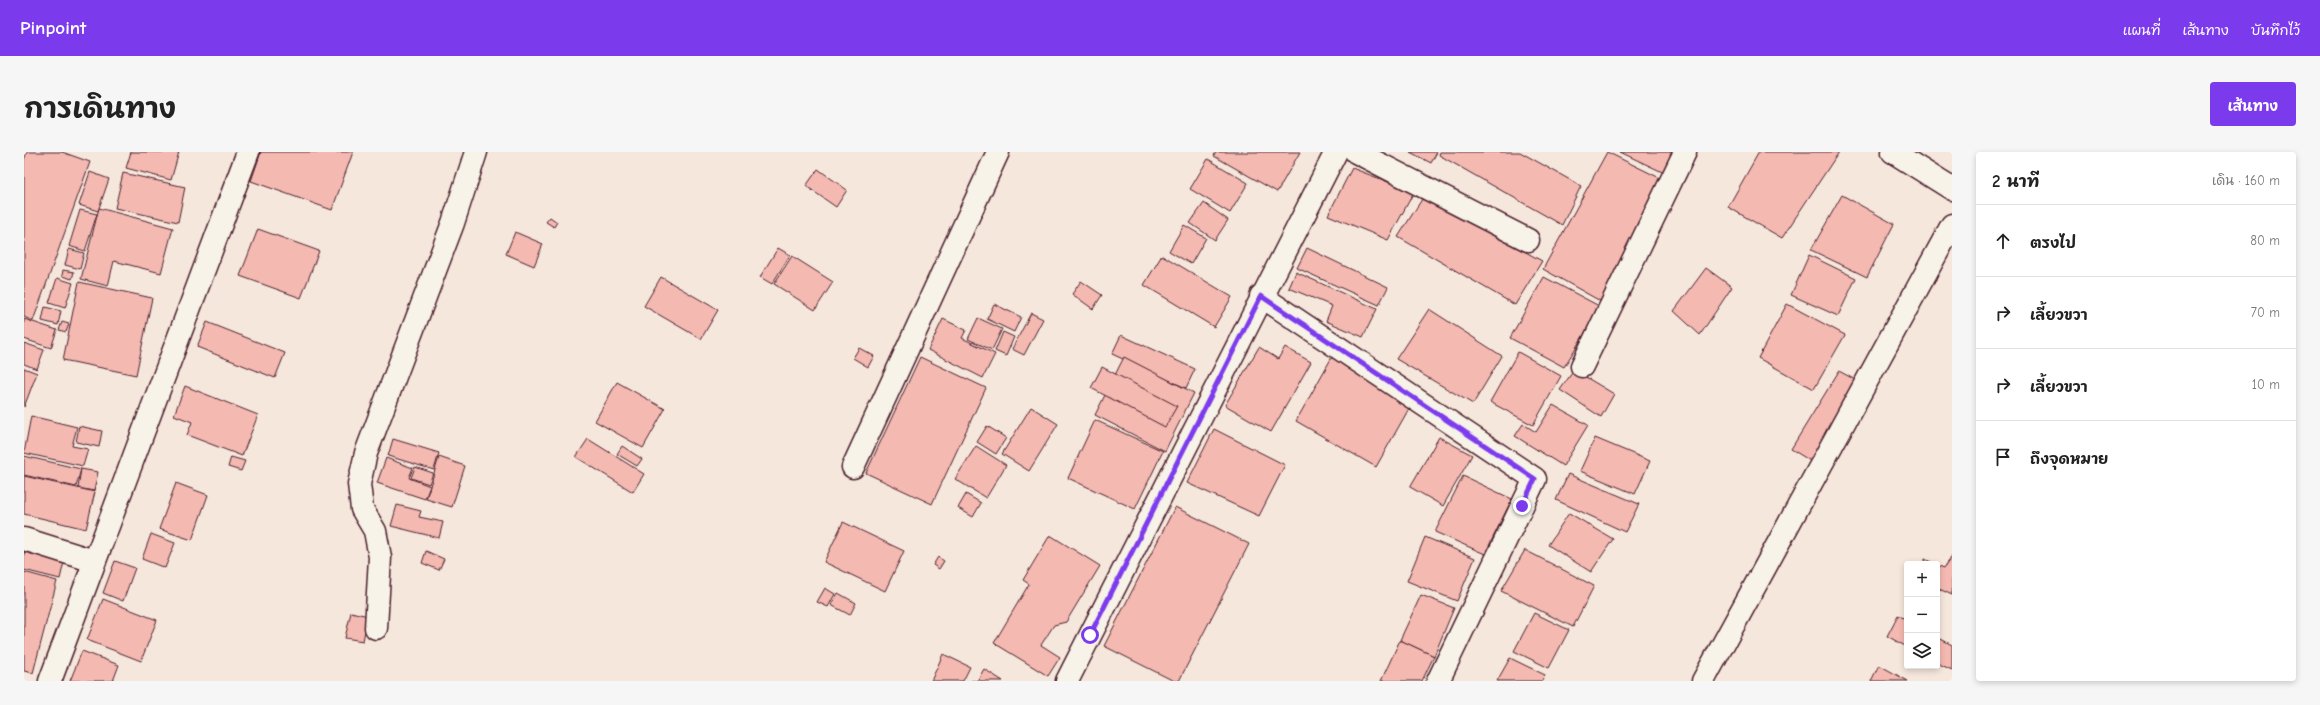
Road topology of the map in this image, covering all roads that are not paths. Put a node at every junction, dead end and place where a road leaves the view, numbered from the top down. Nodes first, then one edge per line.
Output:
1 (248, 152) edge
2 (476, 152) edge
3 (998, 152) edge
4 (1336, 152) edge
5 (1356, 152) edge
6 (1685, 152) edge
7 (1893, 152) edge
8 (1952, 189) edge
9 (1952, 225) edge
10 (1528, 240) dead end
11 (1261, 296) junction
12 (1582, 366) dead end
13 (853, 467) dead end
14 (24, 539) edge
15 (94, 560) junction
16 (376, 628) dead end
17 (50, 681) edge
18 (1067, 681) edge
19 (1438, 681) edge
20 (1703, 681) edge

1 - 15 street
2 - 16 street
3 - 13 street
4 - 11 street
5 - 10 street
6 - 12 street
7 - 8 street
9 - 20 street
11 - 18 street
11 - 19 street
14 - 15 street
15 - 17 street

